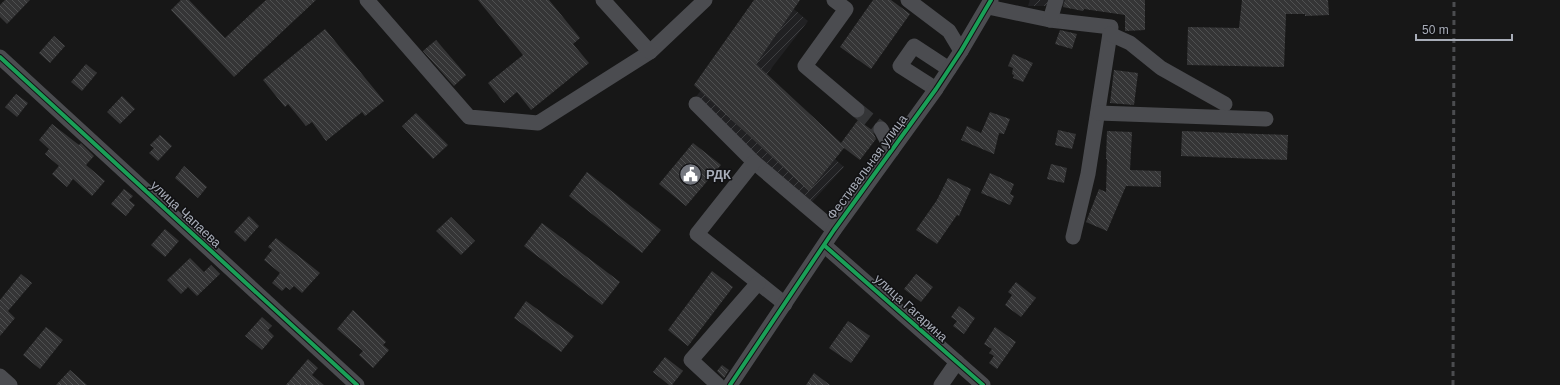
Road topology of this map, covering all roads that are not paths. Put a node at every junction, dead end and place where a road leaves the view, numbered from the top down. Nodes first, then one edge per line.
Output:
1 (367, 0) edge
2 (603, 0) edge
3 (705, 0) edge
4 (834, 0) edge
5 (908, 0) edge
6 (1056, 0) edge
7 (990, 3) edge
8 (1050, 20) junction
9 (1110, 34) junction
10 (961, 51) junction
11 (650, 52) junction
12 (0, 57) edge
13 (949, 69) junction
14 (936, 89) junction
15 (696, 104) dead end
16 (1225, 104) dead end
17 (857, 110) tunnel mouth
18 (1098, 113) junction
19 (1266, 119) dead end
20 (881, 129) tunnel mouth
21 (892, 150) junction
22 (754, 162) junction
23 (834, 230) junction
24 (1073, 237) dead end
25 (825, 246) junction
26 (758, 283) junction
27 (785, 304) junction
28 (957, 362) junction
29 (0, 376) edge
30 (10, 385) edge
31 (358, 385) edge
32 (718, 385) edge
33 (730, 385) edge
34 (941, 385) edge
35 (983, 385) edge

1 - 11 street
2 - 11 street
3 - 11 street
4 - 17 street
5 - 10 street
6 - 8 street
7 - 8 street
7 - 10 street, Фестивальная улица
8 - 9 street
9 - 16 street
9 - 18 street
10 - 13 street, Фестивальная улица
12 - 31 street, улица Чапаева
13 - 14 street, Фестивальная улица
13 - 14 street
14 - 21 street, Фестивальная улица
15 - 22 street
18 - 19 street
18 - 24 street
20 - 21 street
21 - 23 street, Фестивальная улица
22 - 23 street
22 - 26 street
23 - 25 street, Фестивальная улица
25 - 27 street, Фестивальная улица
25 - 28 street, улица Гагарина
26 - 27 street
26 - 32 street
27 - 33 street, Фестивальная улица
28 - 34 street
28 - 35 street, улица Гагарина
29 - 30 street

